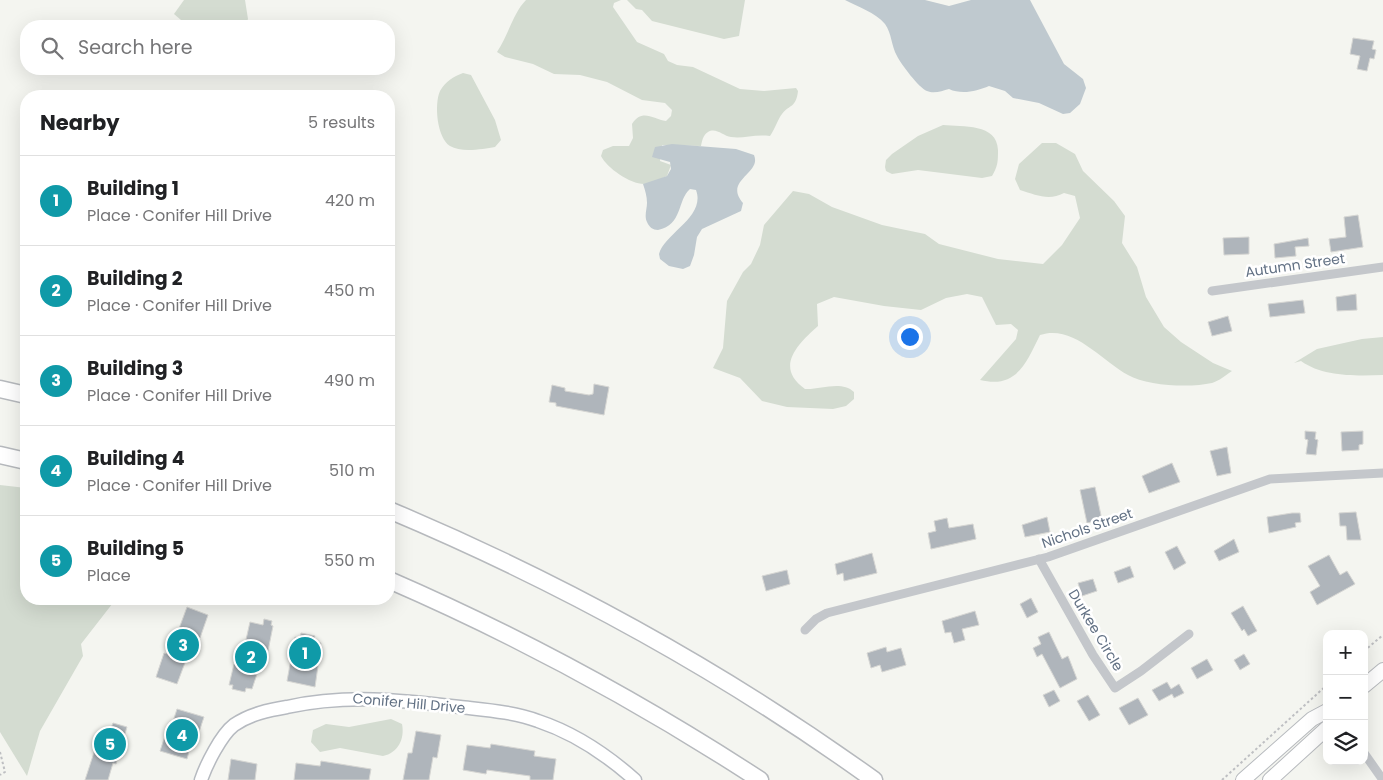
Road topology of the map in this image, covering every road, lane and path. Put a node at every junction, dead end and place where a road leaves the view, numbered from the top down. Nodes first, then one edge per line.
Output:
1 (1383, 267) edge
2 (1212, 290) dead end
3 (0, 389) edge
4 (20, 394) edge
5 (0, 455) edge
6 (20, 460) edge
7 (1383, 473) edge
8 (395, 513) edge
9 (1039, 559) junction
10 (395, 583) edge
11 (805, 630) dead end
12 (1189, 634) dead end
13 (1383, 634) edge
14 (1368, 647) edge
15 (1383, 670) edge
16 (1368, 683) edge
17 (1323, 689) edge
18 (1323, 713) edge
19 (1323, 732) edge
20 (0, 752) edge
21 (1368, 759) edge
22 (0, 775) edge
23 (201, 780) edge
24 (634, 780) edge
25 (760, 780) edge
26 (874, 780) edge
27 (1222, 780) edge
28 (1243, 780) edge
29 (1270, 780) edge
30 (1383, 780) edge

1 - 2 street, Autumn Street
3 - 4 highway
5 - 6 highway
7 - 9 street, Nichols Street
8 - 26 highway
9 - 11 street, Nichols Street
9 - 12 street, Durkee Circle
10 - 25 highway
13 - 14 path
15 - 16 main road
17 - 27 path
18 - 28 main road
19 - 29 main road
20 - 22 path
21 - 30 street
23 - 24 street, Conifer Hill Drive

